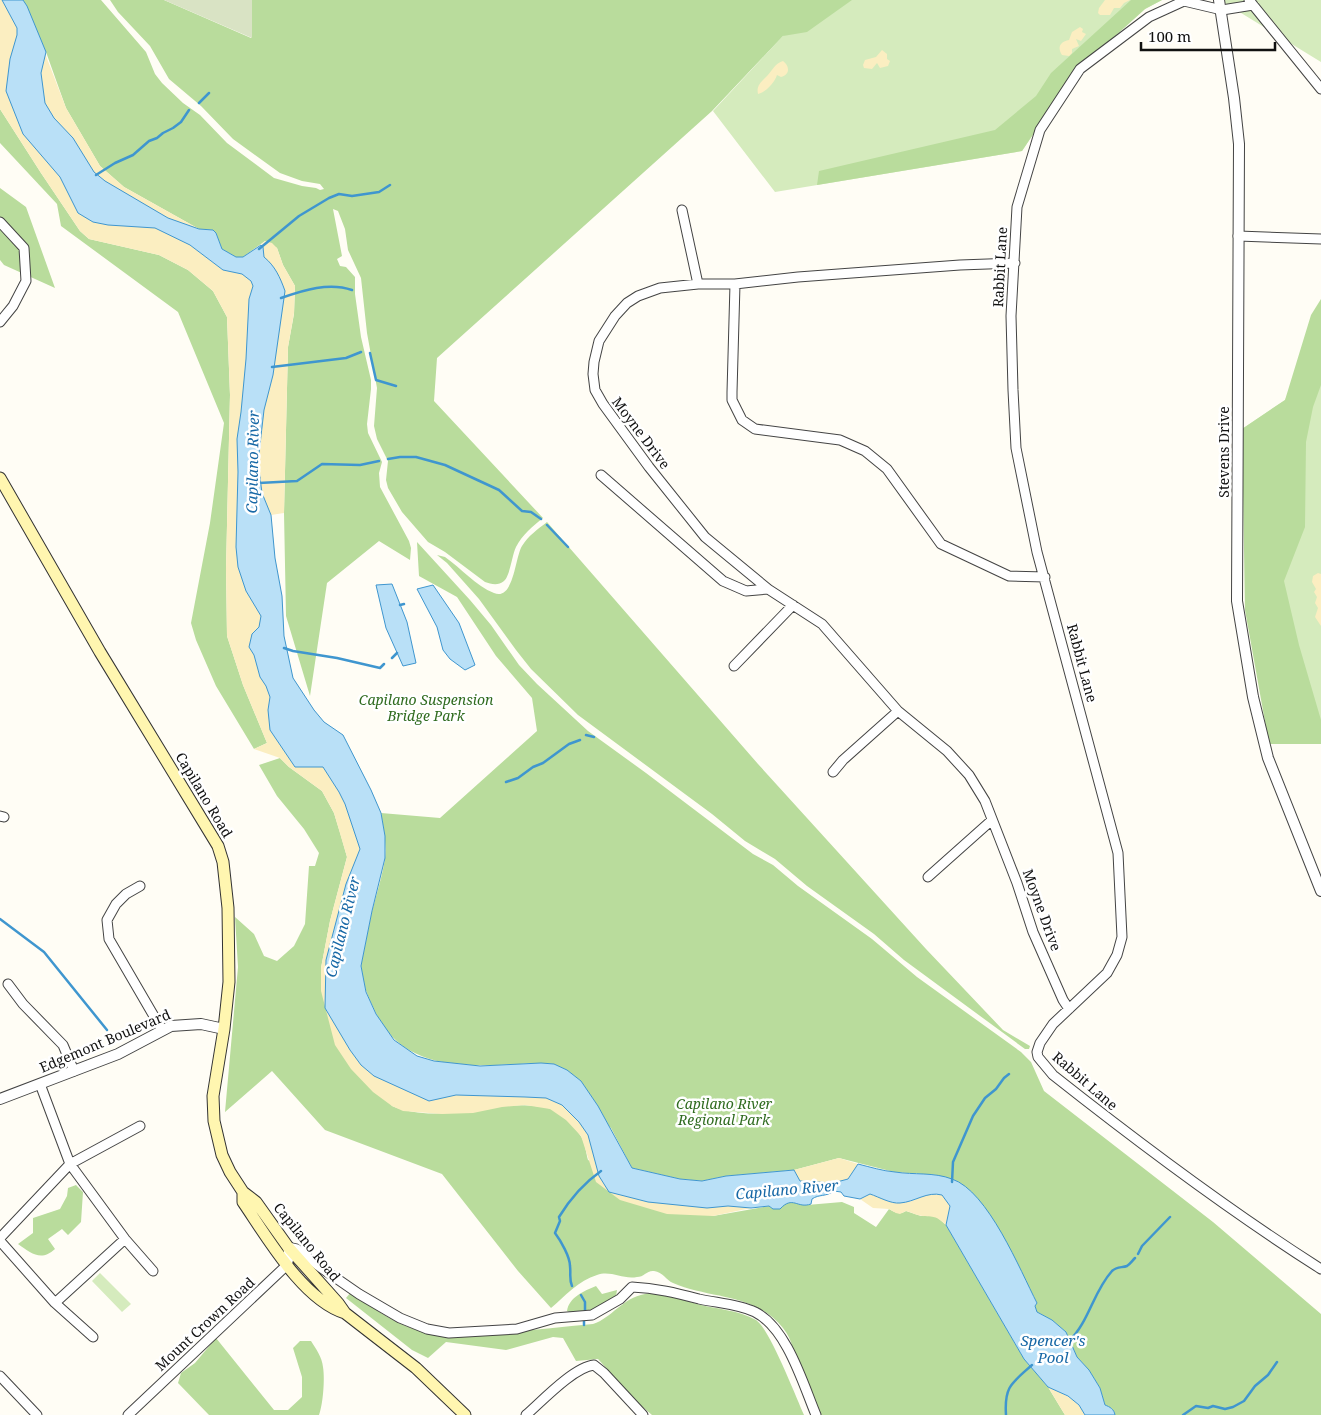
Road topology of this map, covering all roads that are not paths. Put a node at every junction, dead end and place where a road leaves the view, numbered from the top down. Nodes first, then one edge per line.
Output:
1 (1184, 0) edge
2 (1251, 2) edge
3 (1221, 5) edge
4 (1321, 90) edge
5 (682, 210) dead end
6 (0, 222) edge
7 (1238, 236) junction
8 (1321, 239) edge
9 (1015, 262) junction
10 (698, 284) junction
11 (735, 284) junction
12 (0, 322) edge
13 (601, 474) dead end
14 (0, 478) edge
15 (1045, 577) junction
16 (768, 589) junction
17 (793, 605) junction
18 (734, 666) dead end
19 (898, 711) junction
20 (833, 772) dead end
21 (992, 820) junction
22 (928, 878) dead end
23 (140, 886) dead end
24 (1321, 891) edge
25 (8, 984) dead end
26 (1069, 1009) junction
27 (224, 1029) junction
28 (162, 1030) junction
29 (74, 1070) junction
30 (40, 1084) junction
31 (0, 1099) edge
32 (140, 1126) dead end
33 (70, 1164) junction
34 (243, 1192) junction
35 (252, 1215) junction
36 (0, 1239) edge
37 (125, 1239) junction
38 (288, 1246) junction
39 (287, 1265) junction
40 (1321, 1269) edge
41 (153, 1271) dead end
42 (322, 1286) junction
43 (56, 1302) junction
44 (345, 1313) junction
45 (93, 1337) dead end
46 (0, 1376) edge
47 (37, 1415) edge
48 (128, 1415) edge
49 (465, 1415) edge
50 (526, 1415) edge
51 (642, 1415) edge
52 (816, 1415) edge

1 - 3 street, Rabbit Lane
1 - 9 street, Rabbit Lane
2 - 3 street
2 - 4 street
3 - 7 street, Stevens Drive
5 - 10 street
6 - 12 street
7 - 8 street
7 - 24 street, Stevens Drive
9 - 11 street, Moyne Drive
9 - 15 street, Rabbit Lane
10 - 11 street, Moyne Drive
10 - 16 street, Moyne Drive
11 - 15 street
13 - 16 street
14 - 27 main road, Capilano Road
15 - 26 street, Rabbit Lane
16 - 17 street, Moyne Drive
17 - 18 street
17 - 19 street, Moyne Drive
19 - 20 street
19 - 21 street, Moyne Drive
21 - 22 street
21 - 26 street, Moyne Drive
23 - 28 street
25 - 29 street
26 - 40 street, Rabbit Lane
27 - 28 street, Edgemont Boulevard
27 - 34 main road, Capilano Road
28 - 29 street, Edgemont Boulevard
29 - 30 street, Edgemont Boulevard
30 - 31 street, Edgemont Boulevard
30 - 33 street
32 - 33 street
33 - 36 street
33 - 37 street
34 - 35 main road, Capilano Road
34 - 38 main road, Capilano Road
35 - 38 main road
35 - 39 main road, Capilano Road
36 - 43 street
37 - 41 street
37 - 43 street
38 - 39 street
38 - 42 main road, Capilano Road
38 - 52 street
39 - 42 main road
39 - 44 main road, Capilano Road
39 - 48 street, Mount Crown Road
42 - 44 main road, Capilano Road
43 - 45 street
44 - 49 main road, Capilano Road
46 - 47 street
50 - 51 street

